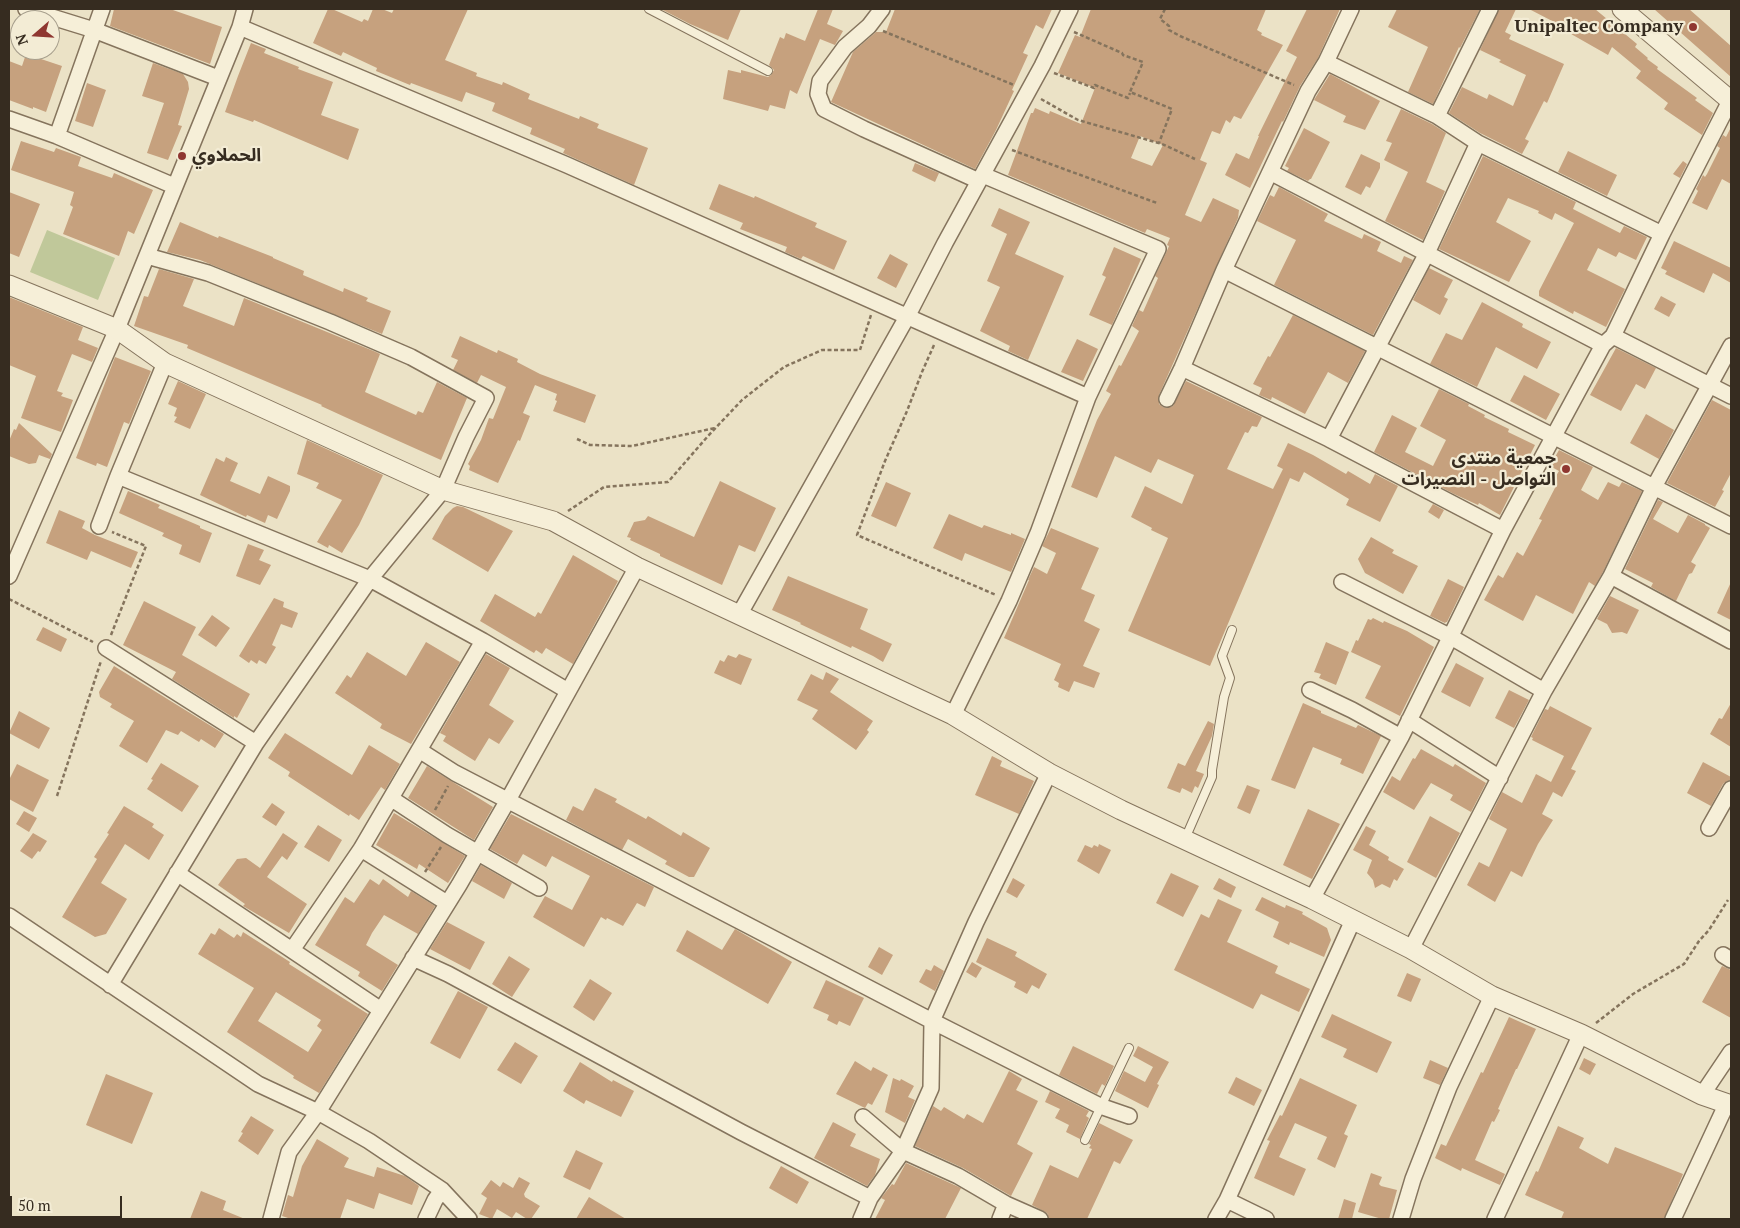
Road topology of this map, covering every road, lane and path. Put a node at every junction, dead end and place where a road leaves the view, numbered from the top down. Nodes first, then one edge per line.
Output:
1 (26, 9) edge
2 (102, 9) edge
3 (245, 9) edge
4 (649, 9) edge
5 (882, 9) edge
6 (1070, 9) edge
7 (1165, 9) edge
8 (1350, 9) edge
9 (1490, 9) edge
10 (1622, 9) edge
11 (1062, 26) junction
12 (240, 27) junction
13 (94, 30) junction
14 (1326, 62) junction
15 (1042, 66) junction
16 (768, 70) dead end
17 (218, 78) junction
18 (1308, 91) junction
19 (1130, 92) junction
20 (1731, 100) edge
21 (1437, 116) junction
22 (9, 119) edge
23 (57, 136) junction
24 (1002, 141) junction
25 (1478, 143) junction
26 (1159, 144) dead end
27 (1270, 172) junction
28 (981, 178) junction
29 (174, 186) junction
30 (1157, 203) dead end
31 (1662, 234) junction
32 (1427, 253) junction
33 (147, 256) junction
34 (1224, 270) junction
35 (9, 285) edge
36 (875, 303) junction
37 (907, 317) junction
38 (116, 329) junction
39 (940, 331) junction
40 (1608, 340) junction
41 (1731, 346) edge
42 (1378, 348) junction
43 (166, 364) junction
44 (1182, 368) junction
45 (1711, 385) junction
46 (1731, 396) edge
47 (1088, 397) junction
48 (1167, 399) dead end
49 (716, 427) junction
50 (1554, 436) junction
51 (577, 439) dead end
52 (1329, 439) junction
53 (118, 476) junction
54 (1654, 487) junction
55 (442, 490) junction
56 (553, 521) junction
57 (100, 526) dead end
58 (1731, 526) edge
59 (1503, 530) junction
60 (637, 567) junction
61 (9, 576) edge
62 (1611, 576) junction
63 (370, 580) junction
64 (1342, 582) dead end
65 (9, 599) edge
66 (1009, 601) junction
67 (739, 614) junction
68 (1232, 630) dead end
69 (1451, 637) junction
70 (483, 641) junction
71 (1731, 641) edge
72 (106, 648) joint
73 (1310, 690) dead end
74 (568, 691) junction
75 (1544, 691) junction
76 (953, 715) junction
77 (1409, 720) junction
78 (1401, 737) junction
79 (256, 743) junction
80 (418, 750) junction
81 (455, 773) junction
82 (1049, 773) junction
83 (1500, 778) junction
84 (1731, 789) edge
85 (392, 800) junction
86 (508, 800) junction
87 (429, 823) junction
88 (1709, 828) dead end
89 (447, 835) junction
90 (1185, 839) junction
91 (362, 849) junction
92 (478, 853) junction
93 (177, 873) junction
94 (418, 884) junction
95 (539, 888) dead end
96 (1312, 899) junction
97 (1728, 900) dead end
98 (447, 902) junction
99 (9, 916) edge
100 (1353, 920) junction
101 (1411, 949) junction
102 (292, 950) junction
103 (414, 958) junction
104 (110, 985) junction
105 (1492, 996) junction
106 (381, 1010) junction
107 (932, 1020) junction
108 (1581, 1034) junction
109 (1129, 1048) dead end
110 (1731, 1052) edge
111 (1702, 1094) junction
112 (1729, 1104) edge
113 (1100, 1106) junction
114 (318, 1112) junction
115 (1129, 1116) dead end
116 (863, 1117) dead end
117 (1085, 1140) dead end
118 (903, 1151) junction
119 (442, 1190) junction
120 (870, 1198) junction
121 (1227, 1200) junction
122 (1006, 1204) junction
123 (271, 1219) edge
124 (426, 1219) edge
125 (469, 1219) edge
126 (861, 1219) edge
127 (1000, 1219) edge
128 (1040, 1219) edge
129 (1216, 1219) edge
130 (1266, 1219) edge
131 (1400, 1219) edge
132 (1495, 1219) edge
133 (1673, 1219) edge

1 - 13 street
2 - 13 street
3 - 12 street
4 - 16 lane
5 - 28 street
6 - 11 street
7 - 18 path
8 - 14 street
9 - 21 street
10 - 20 street
11 - 15 street
11 - 19 path
12 - 17 street
12 - 36 street
13 - 17 street
13 - 23 street
14 - 18 street
14 - 21 street
15 - 19 path
15 - 24 street
17 - 29 street
18 - 27 street
19 - 26 path
20 - 31 street
21 - 25 street
22 - 23 street
23 - 29 street
24 - 28 street
24 - 30 path
25 - 31 street
25 - 32 street
27 - 32 street
27 - 34 street
28 - 37 street
28 - 47 street
29 - 33 street
31 - 40 street
32 - 40 street
32 - 42 street
33 - 38 street
33 - 55 street
34 - 42 street
34 - 44 street
35 - 38 street
36 - 37 street
36 - 49 path
37 - 39 street
37 - 67 street
38 - 43 street
38 - 61 street
39 - 47 street
39 - 66 path
40 - 45 street
40 - 50 street
41 - 45 street
42 - 50 street
42 - 52 street
43 - 53 street
43 - 55 street
44 - 48 street
44 - 52 street
45 - 46 street
45 - 54 street
47 - 66 street
49 - 51 path
49 - 56 path
50 - 54 street
50 - 59 street
52 - 59 street
53 - 57 street
53 - 63 street
54 - 58 street
54 - 62 street
55 - 56 street
55 - 63 street
56 - 60 street
59 - 69 street
60 - 67 street
60 - 74 street
62 - 71 street
62 - 75 street
63 - 70 street
63 - 79 street
64 - 69 street
65 - 72 path
66 - 76 street
67 - 76 street
68 - 90 lane
69 - 75 street
69 - 77 street
70 - 74 street
70 - 80 street
72 - 79 street
73 - 78 street
74 - 86 street
75 - 83 street
76 - 82 street
77 - 78 street
77 - 83 street
78 - 96 street
79 - 93 street
80 - 81 street
80 - 85 street
81 - 86 street
81 - 87 path
82 - 90 street
82 - 107 street
83 - 101 street
84 - 88 street
85 - 87 street
85 - 91 street
86 - 92 street
86 - 107 street
87 - 89 street
89 - 92 street
89 - 94 path
90 - 96 street
91 - 94 street
91 - 102 street
92 - 95 street
92 - 98 street
93 - 102 street
93 - 104 street
94 - 98 street
96 - 100 street
97 - 108 path
98 - 103 street
99 - 104 street
100 - 101 street
100 - 121 street
101 - 105 street
102 - 106 street
103 - 106 street
103 - 120 street
104 - 114 street
105 - 108 street
105 - 131 street
106 - 114 street
107 - 113 street
107 - 118 street
108 - 111 street
108 - 132 street
109 - 113 lane
110 - 111 street
111 - 112 street
112 - 133 street
113 - 115 street
113 - 117 lane
114 - 119 street
114 - 123 street
116 - 118 street
118 - 120 street
118 - 122 street
119 - 124 street
119 - 125 street
120 - 126 street
121 - 129 street
121 - 130 street
122 - 127 street
122 - 128 street

